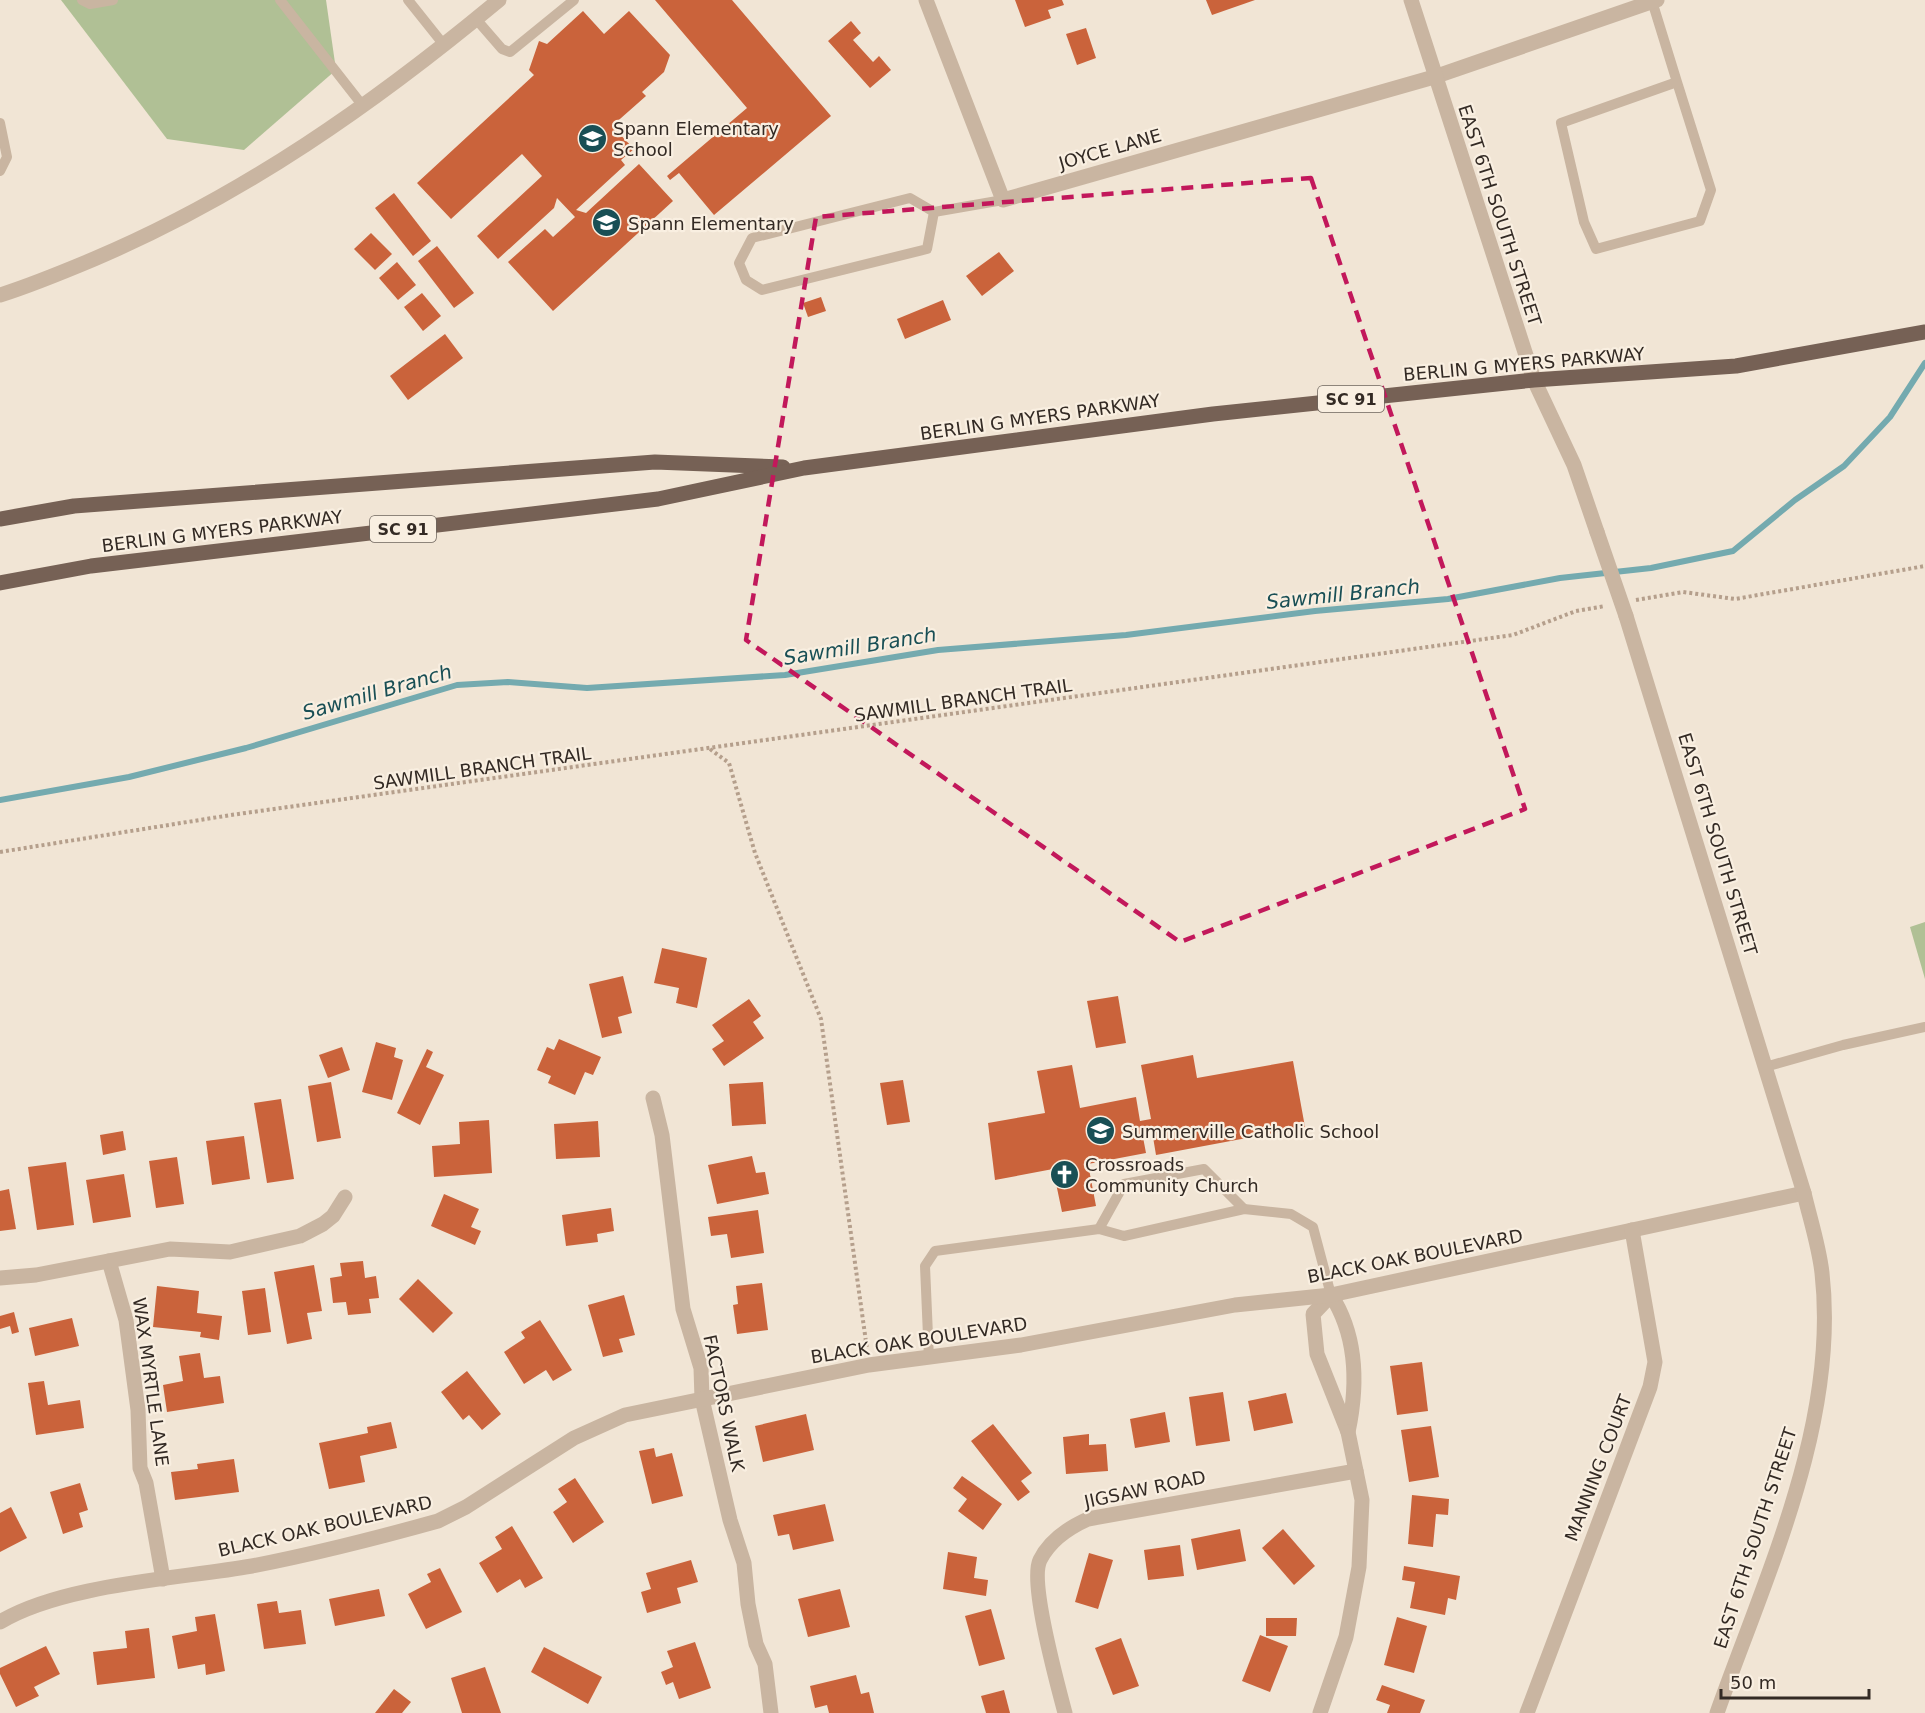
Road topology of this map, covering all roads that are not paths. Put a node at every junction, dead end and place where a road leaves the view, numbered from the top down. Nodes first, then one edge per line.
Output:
1 (82, 0) edge
2 (113, 0) edge
3 (280, 0) edge
4 (408, 0) edge
5 (499, 0) edge
6 (574, 0) edge
7 (926, 0) edge
8 (1411, 0) edge
9 (1655, 1) edge
10 (476, 19) junction
11 (444, 45) junction
12 (1434, 77) junction
13 (1677, 82) junction
14 (363, 106) junction
15 (0, 123) edge
16 (0, 171) edge
17 (1003, 200) junction
18 (934, 212) junction
19 (0, 294) edge
20 (1925, 332) edge
21 (1534, 380) junction
22 (804, 468) junction
23 (0, 519) edge
24 (0, 583) edge
25 (1925, 1027) edge
26 (1765, 1067) junction
27 (653, 1098) dead end
28 (1804, 1193) junction
29 (345, 1197) dead end
30 (1244, 1209) junction
31 (1099, 1228) junction
32 (1632, 1230) junction
33 (109, 1261) junction
34 (0, 1278) edge
35 (1331, 1295) junction
36 (929, 1359) junction
37 (702, 1400) junction
38 (1348, 1432) junction
39 (1356, 1471) junction
40 (163, 1579) junction
41 (0, 1622) edge
42 (771, 1713) edge
43 (1065, 1713) edge
44 (1320, 1713) edge
45 (1527, 1713) edge
46 (1717, 1713) edge

1 - 2 lane
3 - 14 lane
4 - 11 lane
5 - 10 street
6 - 10 lane
7 - 17 street
8 - 12 street, EAST 6TH SOUTH STREET
9 - 12 street, JOYCE LANE
9 - 13 lane
10 - 11 street
11 - 14 street
12 - 17 street, JOYCE LANE
12 - 21 street, EAST 6TH SOUTH STREET
13 - 13 lane
14 - 19 street
15 - 16 lane
17 - 18 lane
18 - 18 lane
20 - 21 main road, BERLIN G MYERS PARKWAY / SC 91
21 - 22 main road, BERLIN G MYERS PARKWAY / SC 91
21 - 26 street, EAST 6TH SOUTH STREET, bridge
22 - 23 main road, BERLIN G MYERS PARKWAY / SC 91
22 - 24 main road, BERLIN G MYERS PARKWAY / SC 91
25 - 26 lane
26 - 28 street, EAST 6TH SOUTH STREET
27 - 37 street, FACTORS WALK
28 - 32 street, BLACK OAK BOULEVARD
28 - 46 street, EAST 6TH SOUTH STREET
29 - 33 street
30 - 31 lane
30 - 31 lane
30 - 35 lane
31 - 36 lane
32 - 35 street, BLACK OAK BOULEVARD
32 - 45 street, MANNING COURT
33 - 34 street
33 - 40 street, WAX MYRTLE LANE
35 - 36 street, BLACK OAK BOULEVARD
35 - 38 street
35 - 38 street
36 - 37 street, BLACK OAK BOULEVARD
37 - 40 street, BLACK OAK BOULEVARD
37 - 42 street, FACTORS WALK
38 - 39 street
39 - 43 street, JIGSAW ROAD
39 - 44 street
40 - 41 street, BLACK OAK BOULEVARD

